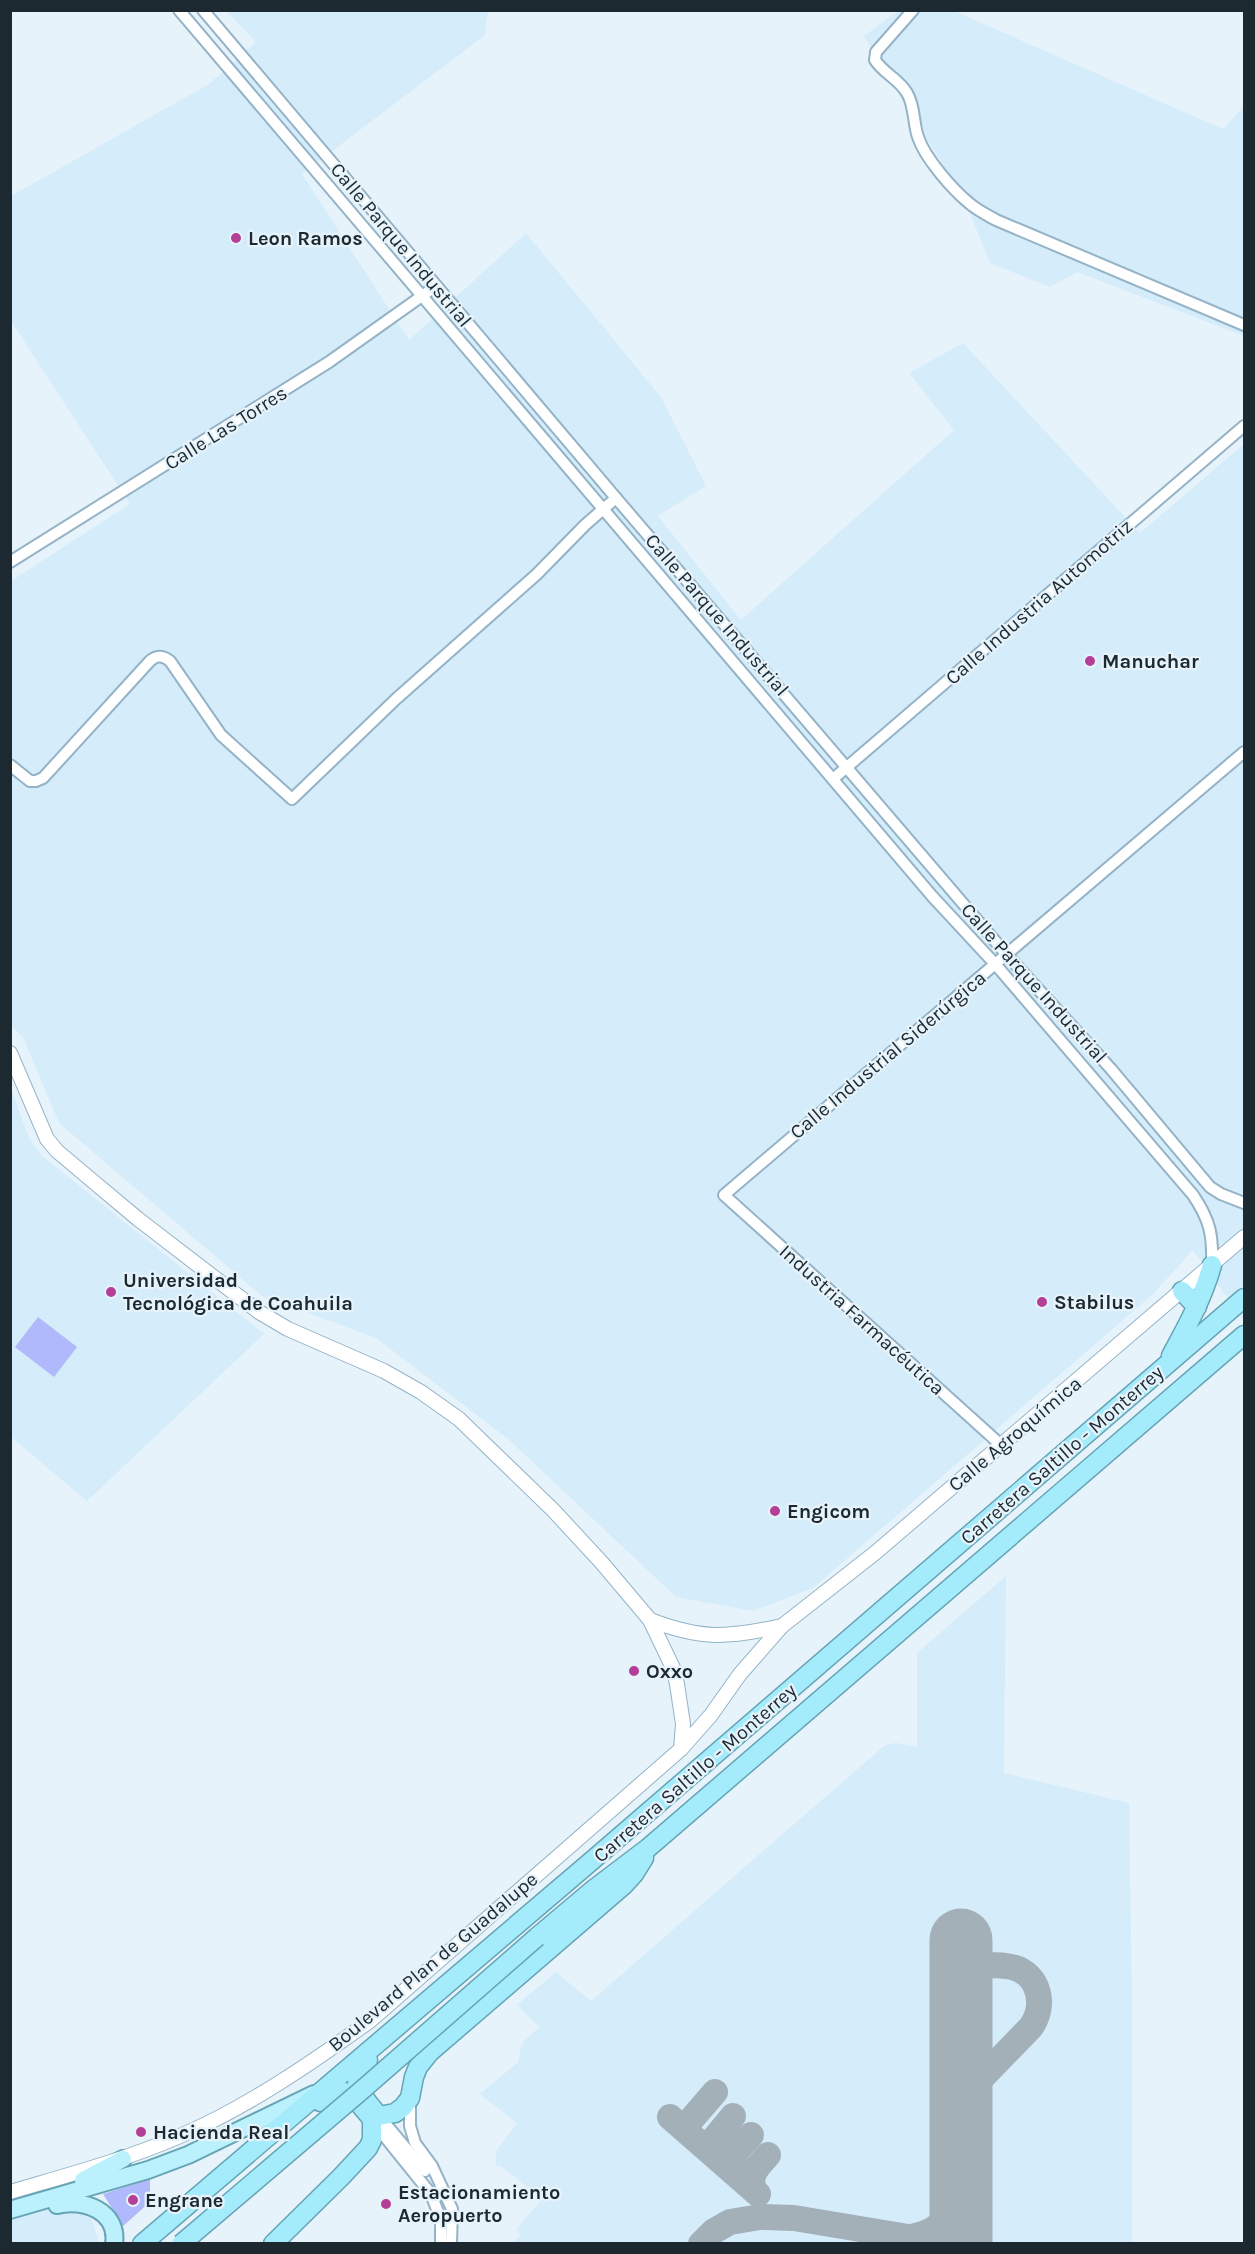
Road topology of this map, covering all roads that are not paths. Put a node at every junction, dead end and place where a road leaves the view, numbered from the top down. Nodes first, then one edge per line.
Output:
1 (179, 10) edge
2 (203, 10) edge
3 (913, 10) edge
4 (310, 137) junction
5 (296, 149) junction
6 (436, 286) junction
7 (422, 297) junction
8 (1245, 325) edge
9 (1245, 426) edge
10 (616, 498) junction
11 (603, 509) junction
12 (10, 562) edge
13 (1245, 752) edge
14 (10, 765) edge
15 (847, 767) junction
16 (833, 779) junction
17 (1007, 955) junction
18 (996, 965) junction
19 (10, 1053) edge
20 (1111, 1069) junction
21 (1097, 1081) junction
22 (1154, 1121) junction
23 (1139, 1133) junction
24 (1197, 1171) junction
25 (1183, 1183) junction
26 (724, 1195) joint
27 (1245, 1203) edge
28 (1245, 1237) edge
29 (1212, 1265) junction
30 (1182, 1291) junction
31 (1245, 1299) edge
32 (1197, 1307) junction
33 (1245, 1335) edge
34 (1166, 1366) junction
35 (1001, 1446) junction
36 (650, 1620) junction
37 (782, 1626) junction
38 (681, 1749) junction
39 (648, 1848) junction
40 (519, 1922) junction
41 (318, 2092) junction
42 (410, 2098) junction
43 (376, 2119) junction
44 (123, 2159) junction
45 (234, 2167) junction
46 (425, 2171) dead end
47 (10, 2192) edge
48 (10, 2203) edge
49 (10, 2210) edge
50 (10, 2220) edge
51 (114, 2244) edge
52 (142, 2244) edge
53 (181, 2244) edge
54 (273, 2244) edge
55 (441, 2244) edge
56 (451, 2244) edge

1 - 5 street, Calle Parque Industrial
2 - 4 street, Calle Parque Industrial
3 - 8 street
4 - 5 street
4 - 6 street, Calle Parque Industrial
5 - 7 street, Calle Parque Industrial
6 - 7 street, Calle Las Torres
6 - 10 street, Calle Parque Industrial
7 - 11 street, Calle Parque Industrial
7 - 12 street, Calle Las Torres
9 - 15 street, Calle Industria Automotriz
10 - 11 street
10 - 15 street, Calle Parque Industrial
11 - 14 street
11 - 16 street, Calle Parque Industrial
13 - 17 street, Calle Industrial Siderúrgica
15 - 16 street, Calle Industria Automotriz
15 - 17 street, Calle Parque Industrial
16 - 18 street, Calle Parque Industrial
17 - 18 street, Calle Industrial Siderúrgica
17 - 20 street, Calle Parque Industrial
18 - 21 street, Calle Parque Industrial
18 - 26 street, Calle Industrial Siderúrgica
19 - 36 street
20 - 21 street
20 - 22 street, Calle Parque Industrial
21 - 23 street, Calle Parque Industrial
22 - 23 street
22 - 24 street, Calle Parque Industrial
23 - 25 street, Calle Parque Industrial
24 - 25 street
24 - 27 street, Calle Parque Industrial
25 - 29 street, Calle Parque Industrial
26 - 35 street, Industria Farmacéutica
28 - 29 street, Calle Agroquímica
29 - 30 street, Calle Agroquímica
29 - 32 highway
30 - 32 highway
30 - 35 street, Calle Agroquímica
31 - 34 highway, Carretera Saltillo - Monterrey
32 - 34 highway
33 - 39 highway, Carretera Saltillo - Monterrey
34 - 40 highway, Carretera Saltillo - Monterrey
35 - 37 street, Calle Agroquímica
36 - 37 street
36 - 38 street
37 - 38 street, Boulevard Plan de Guadalupe
38 - 44 street, Boulevard Plan de Guadalupe
39 - 42 highway
39 - 53 highway, Carretera Saltillo - Monterrey, bridge
40 - 41 highway, Carretera Saltillo - Monterrey
40 - 43 highway
41 - 45 highway, Carretera Saltillo - Monterrey
41 - 49 main road
42 - 43 highway
42 - 56 street
43 - 45 highway
43 - 46 street
43 - 54 highway
43 - 55 street
44 - 47 street, Boulevard Plan de Guadalupe
44 - 48 main road
45 - 52 highway, Carretera Saltillo - Monterrey
50 - 51 main road

